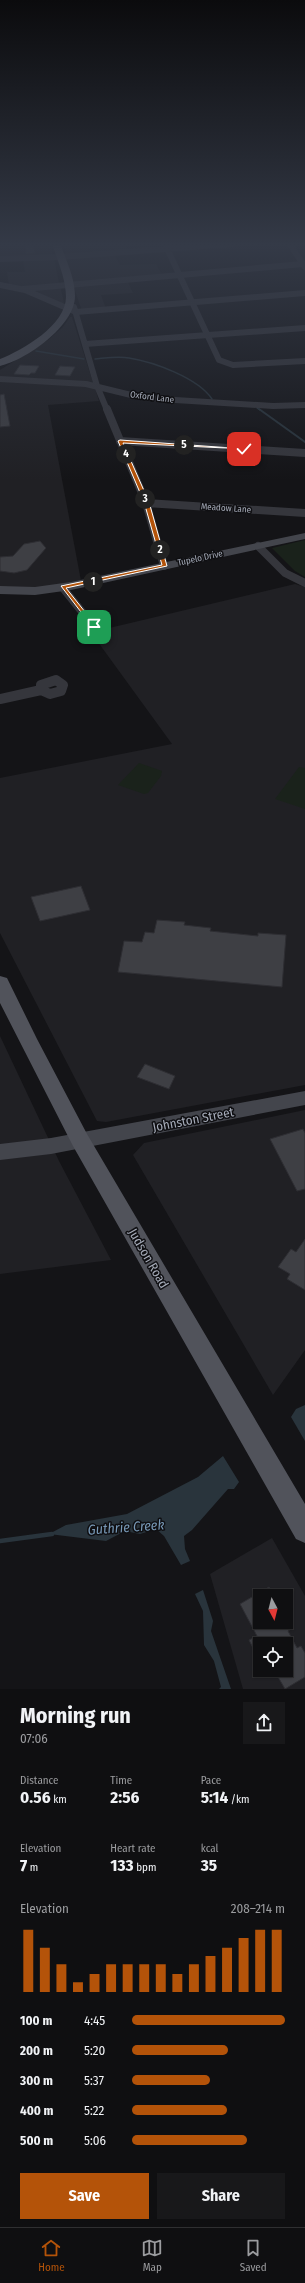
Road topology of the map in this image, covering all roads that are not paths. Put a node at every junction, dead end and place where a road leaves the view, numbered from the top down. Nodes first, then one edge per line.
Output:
1 (60, 322) edge
2 (76, 322) edge
3 (202, 322) edge
4 (305, 328) edge
5 (208, 334) junction
6 (84, 344) junction
7 (305, 361) edge
8 (1, 364) edge
9 (0, 379) edge
10 (98, 386) junction
11 (305, 406) edge
12 (120, 441) junction
13 (305, 453) edge
14 (146, 502) junction
15 (305, 513) edge
16 (305, 536) edge
17 (258, 546) junction
18 (164, 566) junction
19 (305, 583) edge
20 (63, 588) junction
21 (0, 590) edge
22 (104, 631) dead end
23 (41, 690) dead end
24 (0, 699) edge
25 (0, 983) edge
26 (305, 1098) edge
27 (80, 1140) junction
28 (0, 1152) edge
29 (305, 1530) edge

1 - 8 main road
2 - 6 street
3 - 5 street
4 - 5 street
5 - 6 street
5 - 7 street
6 - 10 street
9 - 10 street, Oxford Lane
10 - 11 street, Oxford Lane
10 - 12 street
12 - 13 street
12 - 14 street
14 - 15 street, Meadow Lane
14 - 18 street
16 - 17 street, Tupelo Drive
17 - 18 street, Tupelo Drive
17 - 19 street
18 - 20 street, Tupelo Drive
20 - 21 street, Tupelo Drive
20 - 22 street
23 - 24 street
25 - 27 main road, Judson Road
26 - 27 street, Johnston Street
27 - 28 street, Johnston Street
27 - 29 main road, Judson Road

